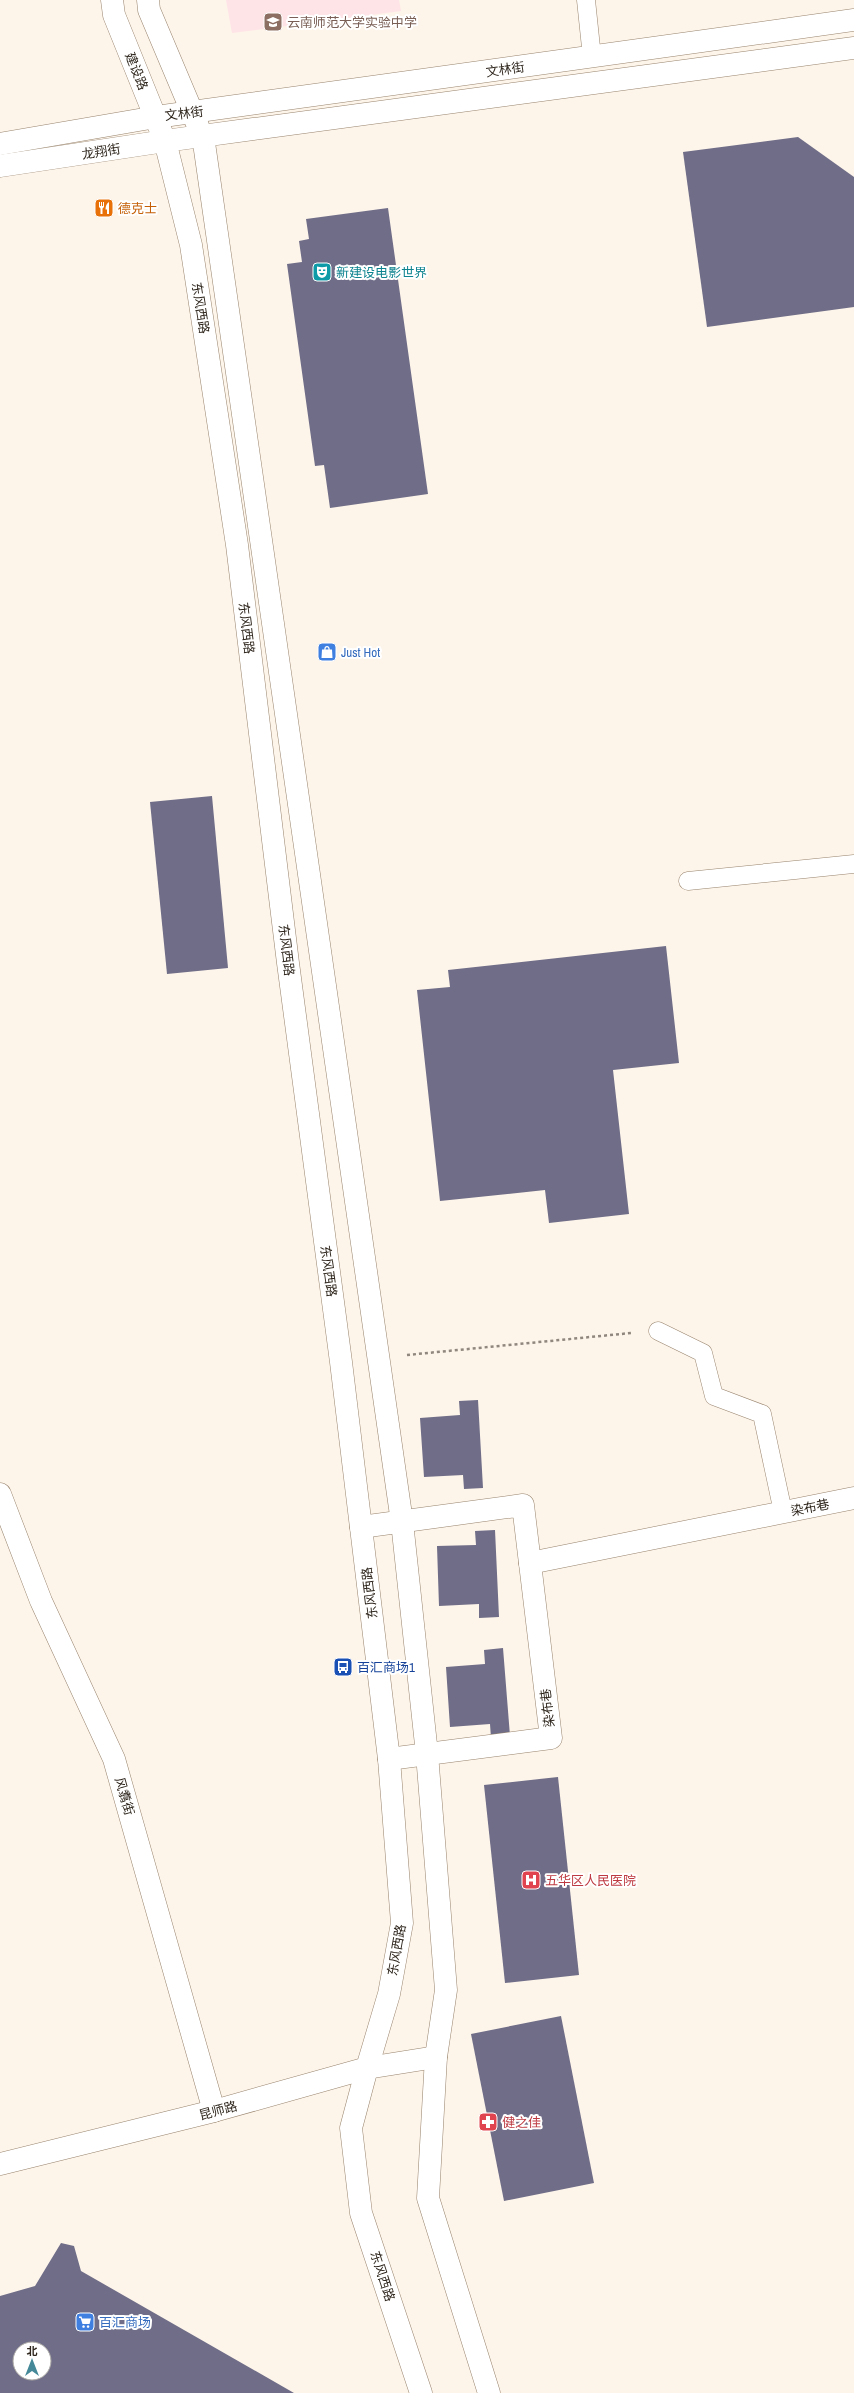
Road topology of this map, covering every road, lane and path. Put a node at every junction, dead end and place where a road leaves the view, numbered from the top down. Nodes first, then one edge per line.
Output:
1 (112, 0) edge
2 (148, 0) edge
3 (586, 0) edge
4 (854, 20) edge
5 (854, 48) edge
6 (592, 57) junction
7 (192, 112) junction
8 (156, 117) junction
9 (203, 136) junction
10 (165, 141) junction
11 (0, 144) edge
12 (0, 166) edge
13 (854, 864) edge
14 (688, 881) dead end
15 (658, 1331) joint
16 (380, 1358) junction
17 (0, 1494) edge
18 (854, 1498) edge
19 (783, 1512) junction
20 (402, 1522) junction
21 (361, 1527) junction
22 (530, 1564) junction
23 (427, 1754) junction
24 (389, 1759) junction
25 (436, 2057) junction
26 (367, 2068) junction
27 (214, 2111) junction
28 (0, 2164) edge
29 (421, 2393) edge
30 (489, 2393) edge

1 - 8 street, 建设路
2 - 7 street
3 - 6 lane
4 - 6 street, 文林街
5 - 9 street, 文林街
6 - 7 street, 文林街
7 - 8 street, 文林街
7 - 9 street
8 - 10 street, 建设路
8 - 11 street, 龙翔街
9 - 10 street, 龙翔街
9 - 16 street, 东风西路
10 - 12 street, 龙翔街
10 - 21 street, 东风西路
13 - 14 lane
15 - 16 path
15 - 19 lane
16 - 20 street, 东风西路
17 - 27 street, 风翥街
18 - 19 street, 染布巷
19 - 22 street, 染布巷
20 - 21 street, 染布巷
20 - 22 street, 染布巷
20 - 23 street, 东风西路
21 - 24 street, 东风西路
22 - 23 street, 染布巷
23 - 24 street, 染布巷
23 - 25 street, 东风西路
24 - 26 street, 东风西路
25 - 26 street, 昆师路
25 - 30 street, 东风西路
26 - 27 street, 昆师路
26 - 29 street, 东风西路
27 - 28 street, 昆师路

